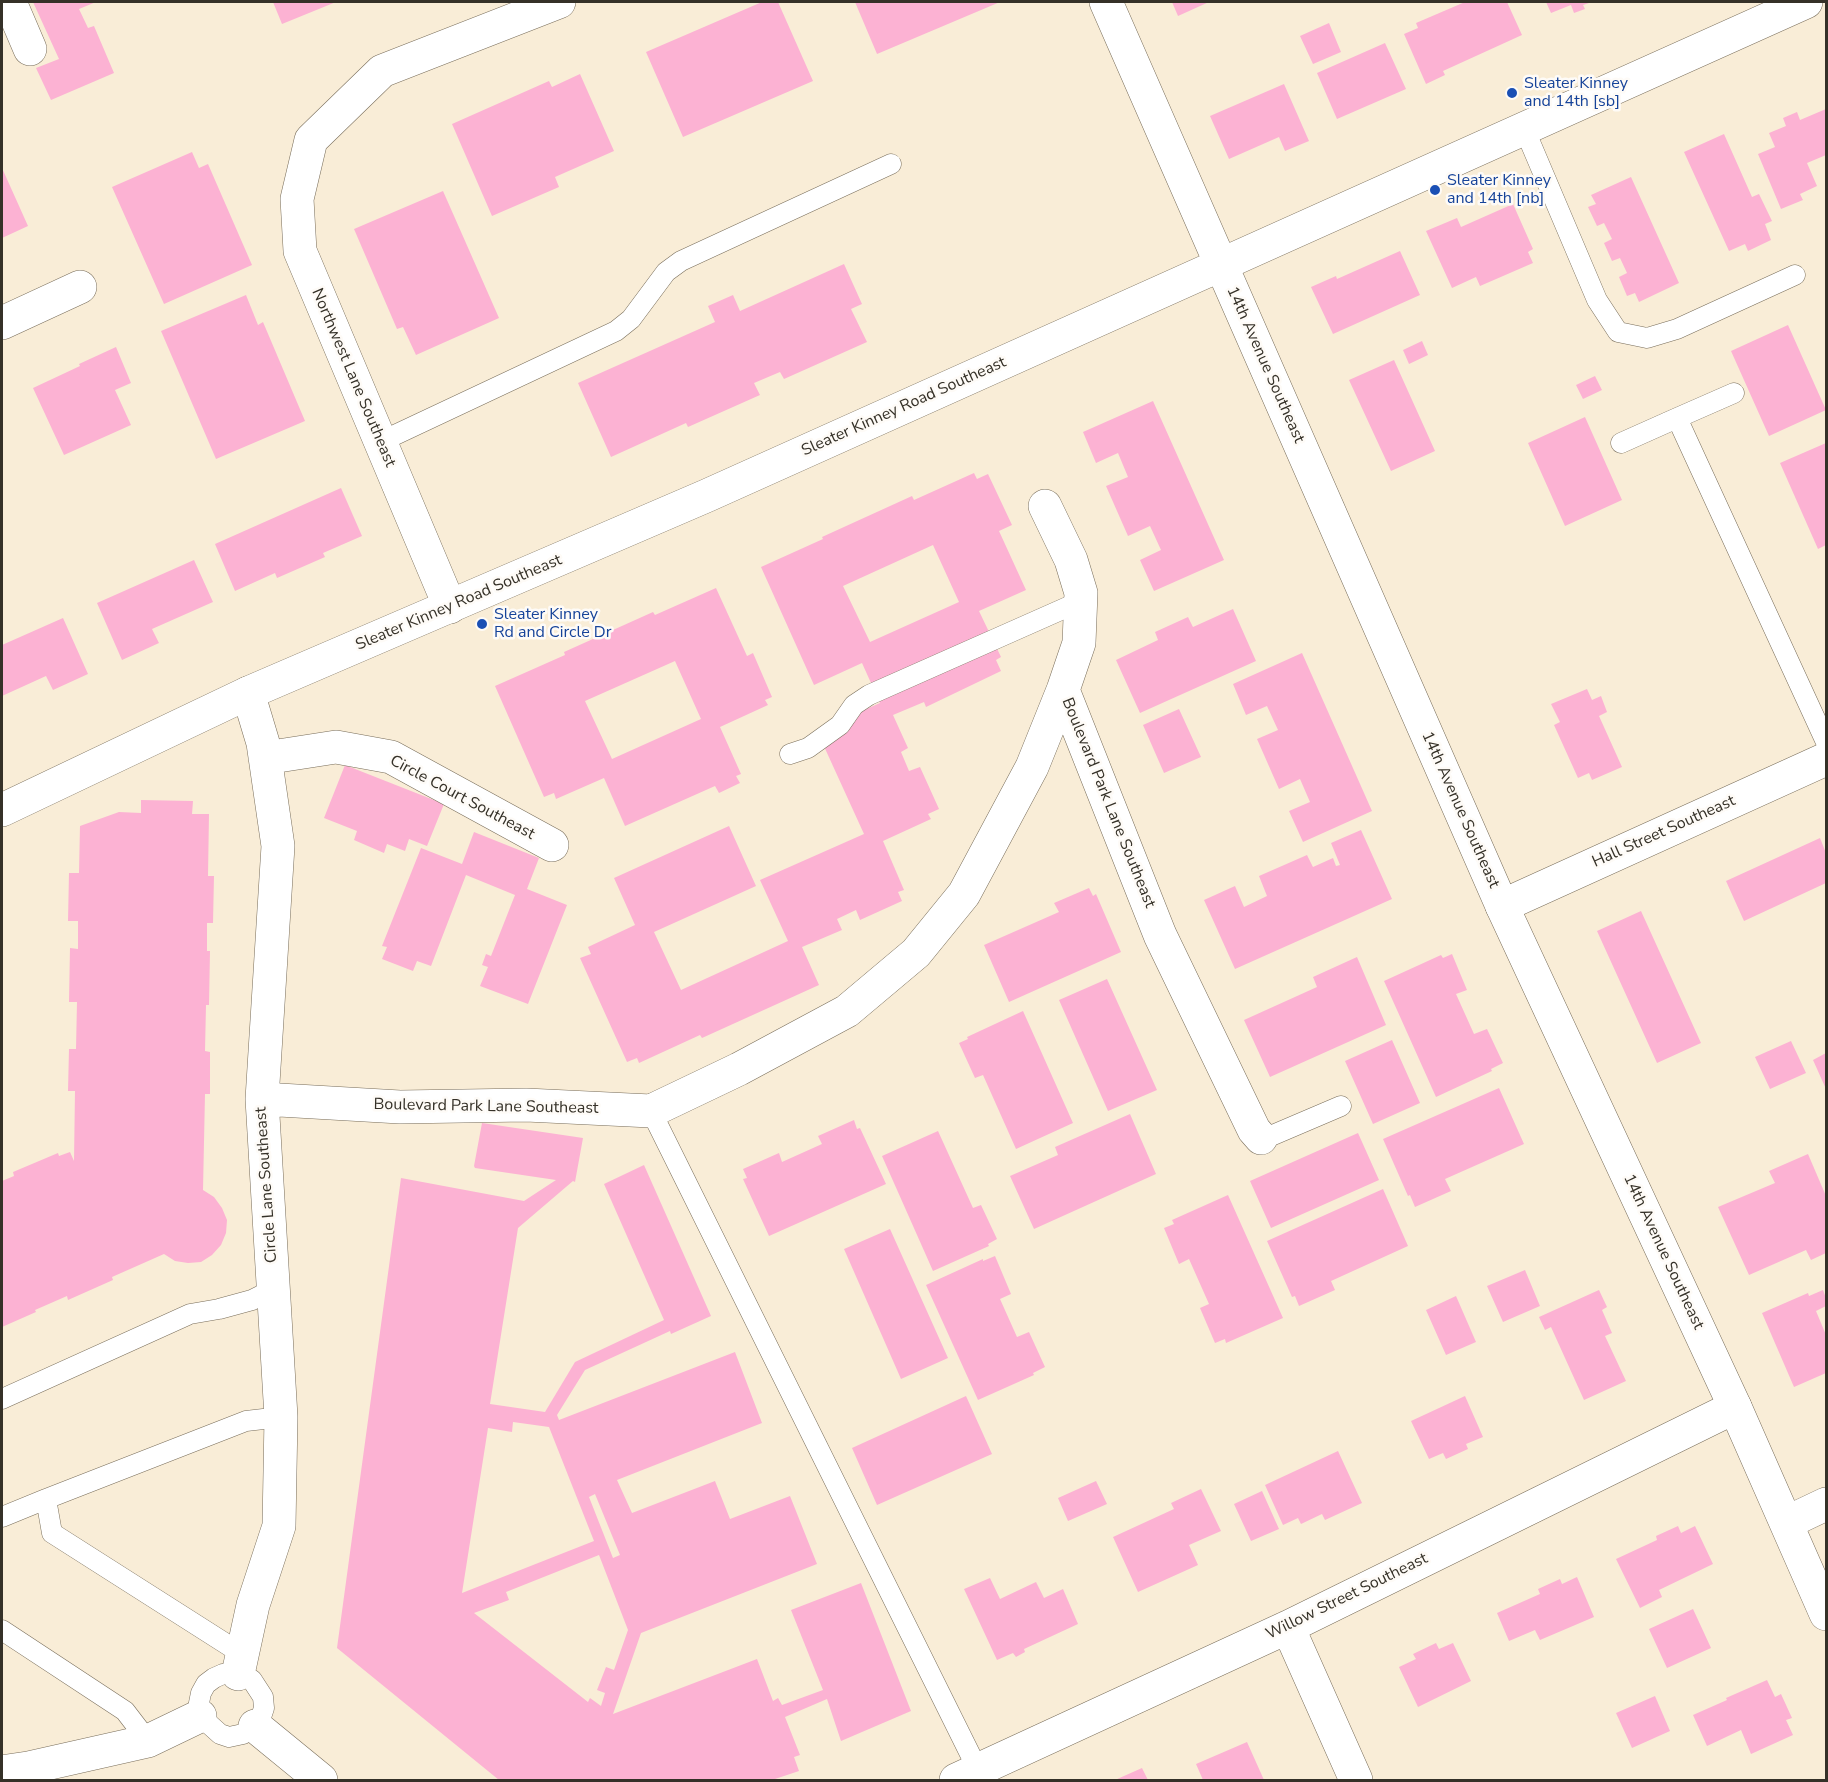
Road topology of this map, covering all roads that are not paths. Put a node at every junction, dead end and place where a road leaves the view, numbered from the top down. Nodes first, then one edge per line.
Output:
1 (10, 2) edge
2 (559, 2) edge
3 (1106, 2) edge
4 (1806, 2) edge
5 (30, 49) dead end
6 (1524, 128) junction
7 (891, 164) dead end
8 (1220, 264) junction
9 (1795, 275) dead end
10 (80, 287) dead end
11 (2, 323) edge
12 (1734, 393) dead end
13 (1677, 418) junction
14 (380, 442) junction
15 (1621, 443) dead end
16 (1045, 506) dead end
17 (1081, 601) junction
18 (450, 607) junction
19 (1063, 690) junction
20 (248, 693) junction
21 (1827, 741) edge
22 (790, 754) dead end
23 (265, 758) junction
24 (1827, 759) edge
25 (2, 810) edge
26 (552, 845) dead end
27 (1502, 906) junction
28 (262, 1099) junction
29 (1341, 1106) dead end
30 (651, 1111) junction
31 (1261, 1138) joint
32 (274, 1289) junction
33 (2, 1399) edge
34 (1735, 1407) junction
35 (281, 1417) junction
36 (46, 1499) junction
37 (1827, 1504) edge
38 (2, 1517) edge
39 (1788, 1522) junction
40 (1827, 1614) edge
41 (1288, 1627) junction
42 (2, 1630) edge
43 (240, 1664) junction
44 (200, 1716) junction
45 (255, 1726) junction
46 (148, 1741) junction
47 (2, 1773) edge
48 (967, 1775) edge
49 (321, 1780) edge
50 (1356, 1780) edge

1 - 5 street
2 - 14 street, Northwest Lane Southeast
3 - 8 street, 14th Avenue Southeast
4 - 6 street, Sleater Kinney Road Southeast
6 - 8 street, Sleater Kinney Road Southeast
6 - 9 lane
7 - 14 lane
8 - 18 street, Sleater Kinney Road Southeast
8 - 27 street, 14th Avenue Southeast
10 - 11 street
12 - 13 lane
13 - 15 lane
13 - 21 lane
14 - 18 street, Northwest Lane Southeast
16 - 17 street
17 - 19 street
17 - 22 lane
18 - 20 street, Sleater Kinney Road Southeast
19 - 30 street, Boulevard Park Lane Southeast
19 - 31 street, Boulevard Park Lane Southeast
20 - 23 street, Circle Lane Southeast
20 - 25 street, Sleater Kinney Road Southeast
23 - 26 street, Circle Court Southeast
23 - 28 street, Circle Lane Southeast
24 - 27 street, Hall Street Southeast
27 - 34 street, 14th Avenue Southeast
28 - 30 street, Boulevard Park Lane Southeast
28 - 32 street, Circle Lane Southeast
29 - 31 lane
30 - 48 lane
32 - 33 lane
32 - 35 street, Circle Lane Southeast
34 - 39 street, 14th Avenue Southeast
34 - 41 street, Willow Street Southeast
35 - 36 lane
35 - 43 street, Circle Lane Southeast
36 - 38 lane
36 - 43 lane
37 - 39 street
39 - 40 street, 14th Avenue Southeast
41 - 48 street, Willow Street Southeast
41 - 50 street
42 - 46 lane
43 - 44 lane
43 - 45 lane
44 - 45 lane
44 - 46 street
45 - 49 street
46 - 47 street

